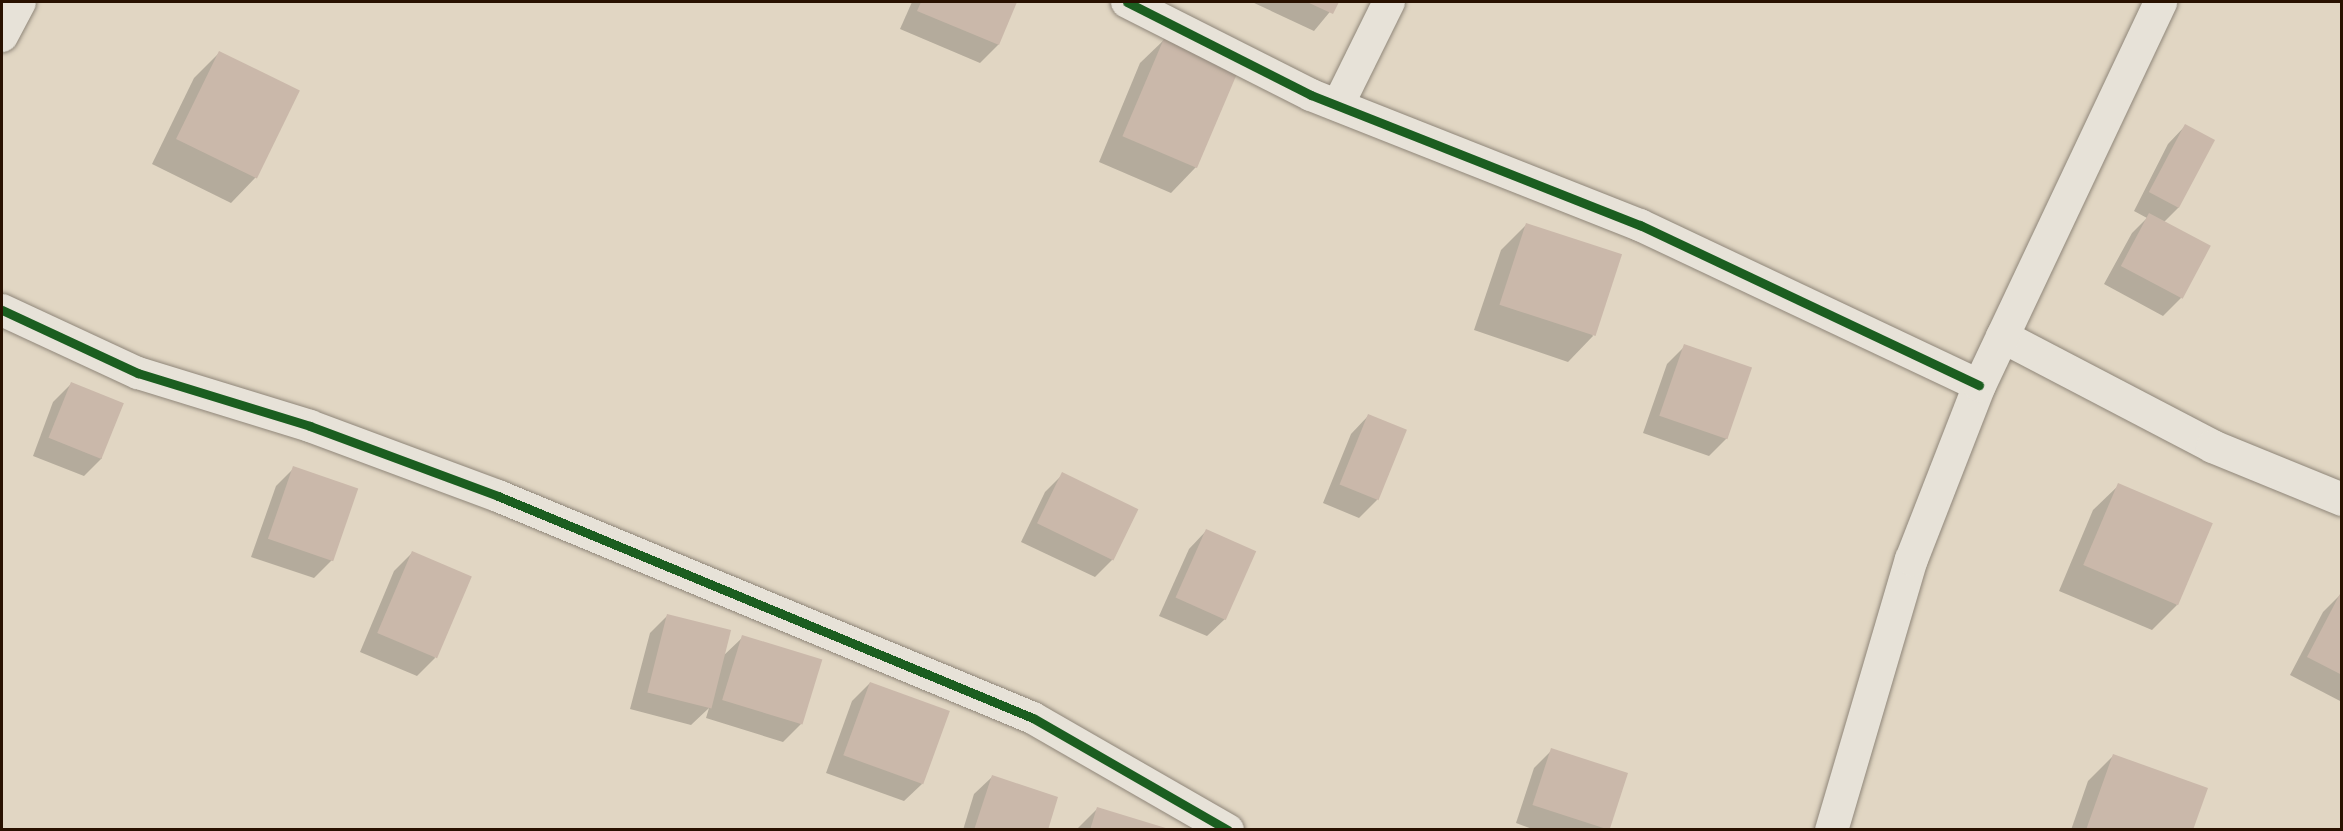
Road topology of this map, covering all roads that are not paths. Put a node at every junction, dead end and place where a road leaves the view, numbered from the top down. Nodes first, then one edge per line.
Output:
1 (20, 2) edge
2 (1127, 2) edge
3 (1389, 2) edge
4 (2160, 2) edge
5 (2, 36) edge
6 (1338, 105) junction
7 (2, 310) edge
8 (2002, 336) junction
9 (1979, 385) junction
10 (2342, 499) edge
11 (1228, 830) edge
12 (1831, 830) edge

1 - 5 street
2 - 6 street
3 - 6 street
4 - 8 street
6 - 9 street
7 - 11 street
8 - 9 street
8 - 10 street
9 - 12 street

